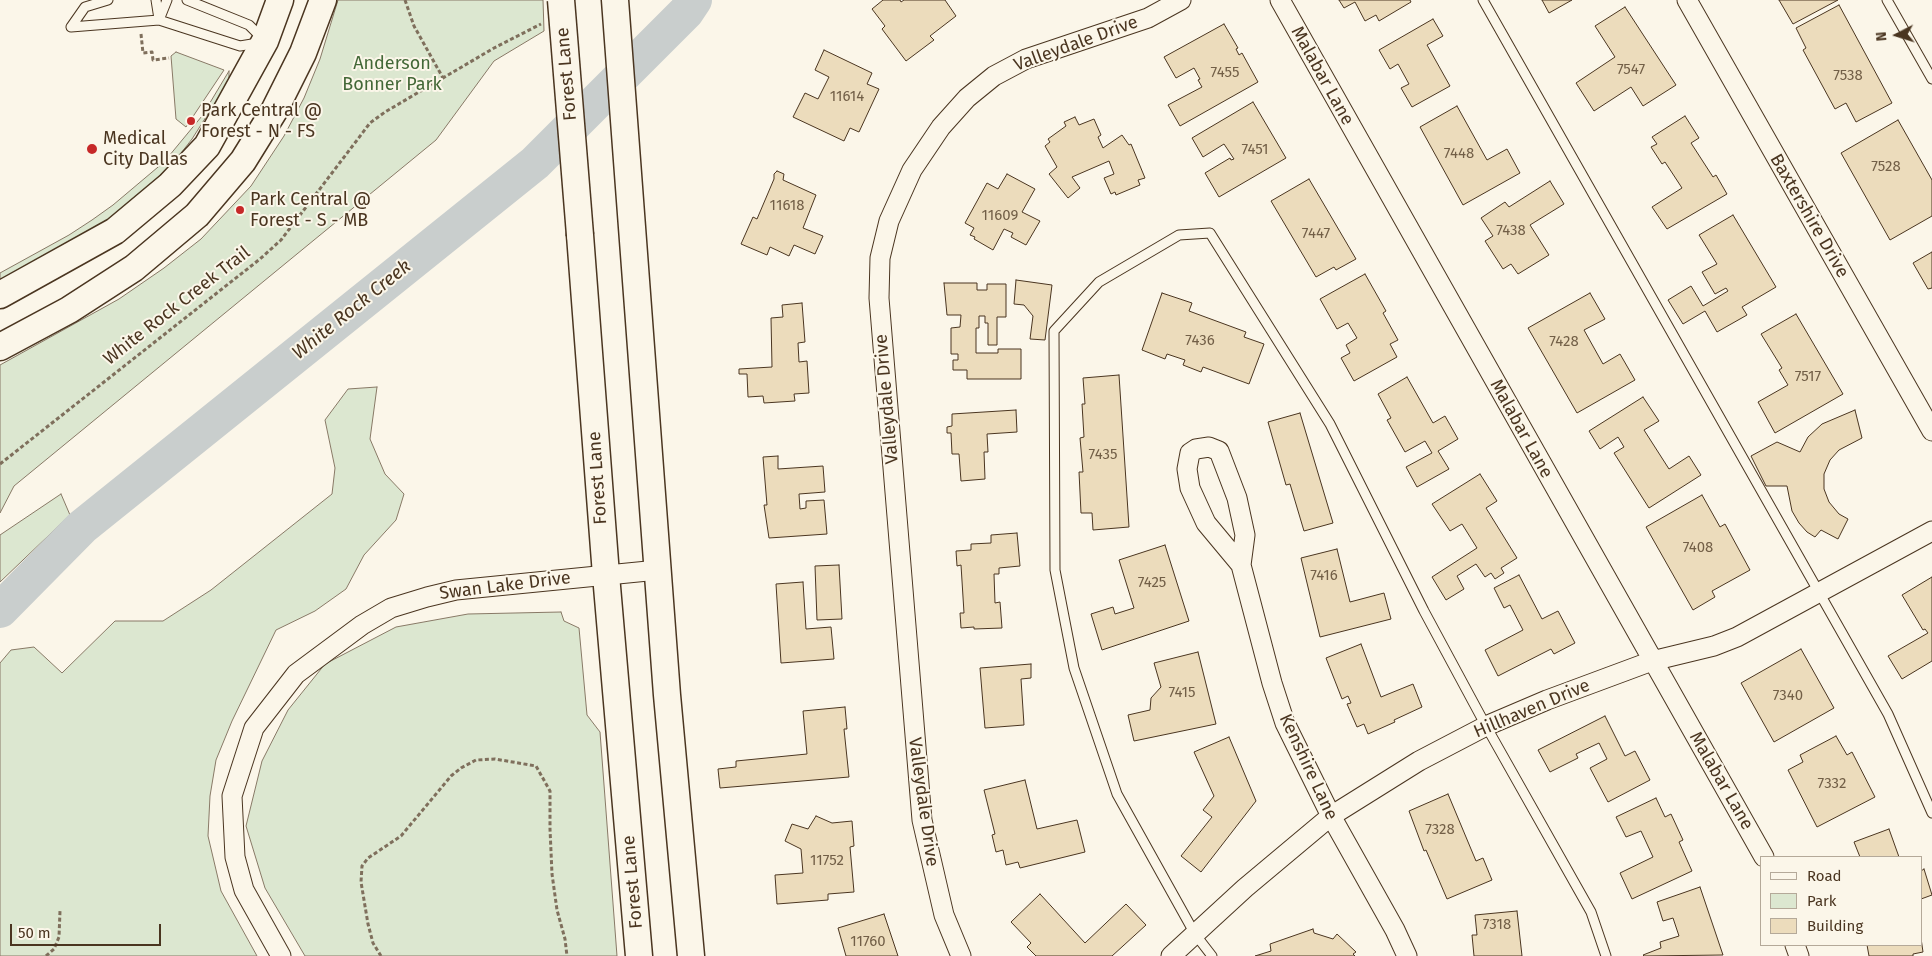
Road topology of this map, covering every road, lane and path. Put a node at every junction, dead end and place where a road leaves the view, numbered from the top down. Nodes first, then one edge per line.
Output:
1 (108, 0) edge
2 (156, 0) edge
3 (168, 0) edge
4 (187, 0) edge
5 (280, 0) edge
6 (323, 0) edge
7 (405, 0) edge
8 (615, 0) edge
9 (1181, 0) edge
10 (1280, 0) edge
11 (1483, 0) edge
12 (1687, 0) edge
13 (1887, 0) edge
14 (554, 10) edge
15 (159, 20) junction
16 (137, 31) dead end
17 (265, 41) junction
18 (303, 53) junction
19 (169, 58) dead end
20 (443, 78) junction
21 (1932, 79) edge
22 (0, 295) edge
23 (0, 347) edge
24 (1932, 431) edge
25 (0, 464) edge
26 (1932, 530) edge
27 (1241, 565) junction
28 (658, 570) junction
29 (606, 575) junction
30 (1820, 593) junction
31 (1652, 661) junction
32 (1486, 726) junction
33 (1932, 813) edge
34 (1331, 816) junction
35 (1763, 856) edge
36 (60, 911) dead end
37 (1195, 934) junction
38 (46, 956) edge
39 (281, 956) edge
40 (381, 956) edge
41 (566, 956) edge
42 (640, 956) edge
43 (691, 956) edge
44 (961, 956) edge
45 (1172, 956) edge
46 (1212, 956) edge
47 (1407, 956) edge
48 (1606, 956) edge

1 - 15 lane
2 - 15 lane
3 - 15 lane
4 - 17 lane
5 - 17 main road
6 - 18 main road
7 - 20 path
8 - 28 main road
9 - 44 street, Valleydale Drive
10 - 31 street, Malabar Lane
11 - 30 lane
12 - 24 street, Baxtershire Drive
13 - 21 lane
14 - 20 path, White Rock Creek Trail
14 - 29 main road, Forest Lane, bridge
15 - 17 lane
16 - 19 path
17 - 18 main road
17 - 22 main road
18 - 23 main road
20 - 25 path, White Rock Creek Trail
26 - 30 street, Hillhaven Drive
27 - 27 street, Kenshire Lane
27 - 34 street, Kenshire Lane
28 - 29 street, Swan Lake Drive
28 - 43 main road
29 - 39 street, Swan Lake Drive
29 - 42 main road, Forest Lane
30 - 31 street, Hillhaven Drive
30 - 33 lane
31 - 32 street, Hillhaven Drive
31 - 35 street, Malabar Lane
32 - 34 street, Hillhaven Drive
32 - 37 lane
32 - 48 lane
34 - 37 street, Hillhaven Drive
34 - 47 street, Kenshire Lane
36 - 38 path
37 - 45 street, Hillhaven Drive
37 - 46 lane
40 - 41 path

